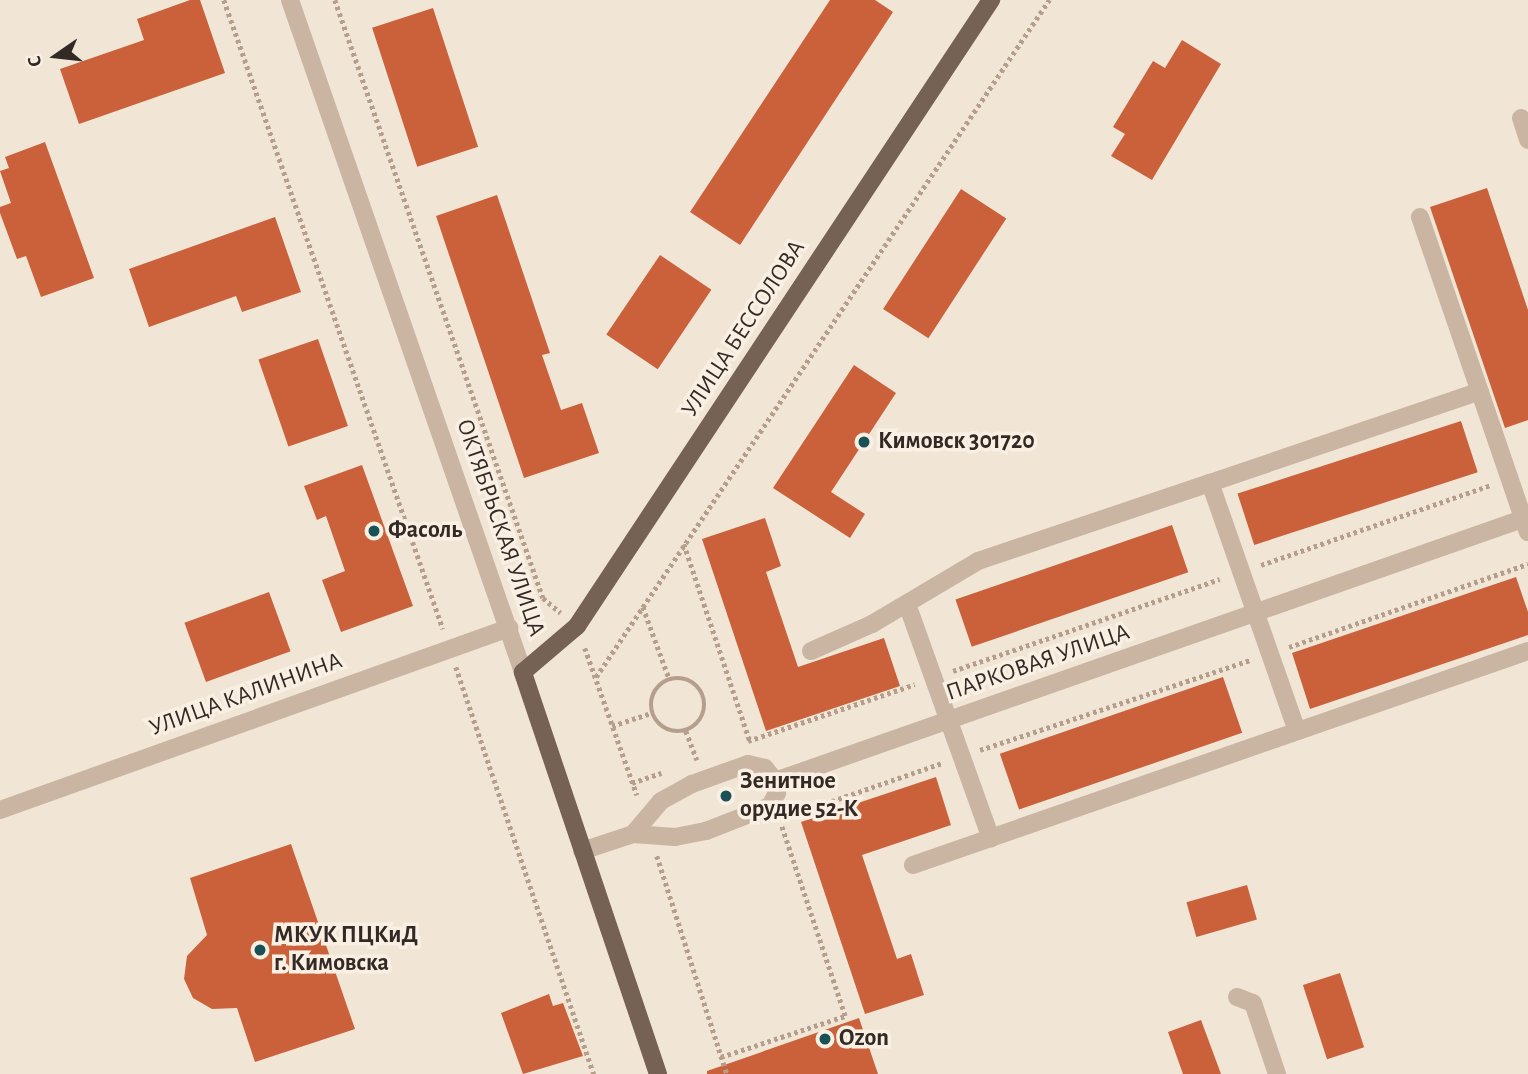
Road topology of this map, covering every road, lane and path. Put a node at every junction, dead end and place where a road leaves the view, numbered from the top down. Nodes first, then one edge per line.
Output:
1 (225, 0) edge
2 (290, 0) edge
3 (335, 0) edge
4 (991, 0) edge
5 (1049, 0) edge
6 (1521, 118) dead end
7 (1528, 140) edge
8 (1420, 217) dead end
9 (1480, 391) junction
10 (1510, 478) junction
11 (1210, 483) junction
12 (1526, 522) edge
13 (684, 544) junction
14 (1528, 564) edge
15 (1241, 572) junction
16 (907, 604) junction
17 (642, 606) junction
18 (1256, 612) junction
19 (577, 626) junction
20 (509, 628) junction
21 (450, 648) junction
22 (1528, 650) edge
23 (811, 651) dead end
24 (1270, 654) junction
25 (523, 672) junction
26 (936, 677) junction
27 (595, 678) junction
28 (669, 678) junction
29 (651, 713) junction
30 (950, 720) junction
31 (612, 726) junction
32 (686, 731) junction
33 (1297, 731) junction
34 (750, 741) junction
35 (739, 744) dead end
36 (707, 756) dead end
37 (962, 756) junction
38 (697, 760) junction
39 (684, 765) dead end
40 (671, 769) dead end
41 (775, 781) junction
42 (632, 783) junction
43 (0, 810) edge
44 (645, 817) junction
45 (779, 819) junction
46 (767, 823) dead end
47 (642, 835) junction
48 (991, 838) junction
49 (582, 851) junction
50 (670, 856) dead end
51 (658, 860) junction
52 (913, 865) dead end
53 (1237, 998) dead end
54 (721, 1057) junction
55 (594, 1074) edge
56 (658, 1074) edge
57 (727, 1074) edge
58 (1277, 1074) edge

1 - 21 path
2 - 20 street, ОКТЯБРЬСКАЯ УЛИЦА
3 - 19 path
4 - 19 main road, УЛИЦА БЕССОЛОВА
5 - 13 path
6 - 7 street
8 - 9 street
9 - 10 street
9 - 11 street
10 - 12 street
10 - 15 path
11 - 15 street
11 - 16 street
12 - 18 street, ПАРКОВАЯ УЛИЦА
13 - 17 path
13 - 34 path
14 - 24 path
15 - 18 street
15 - 26 path
16 - 23 street
16 - 26 street
17 - 27 path
17 - 28 path
18 - 24 street
18 - 30 street, ПАРКОВАЯ УЛИЦА
19 - 25 main road, УЛИЦА БЕССОЛОВА
19 - 27 path
20 - 21 street, УЛИЦА КАЛИНИНА
20 - 25 street, ОКТЯБРЬСКАЯ УЛИЦА
21 - 43 street, УЛИЦА КАЛИНИНА
21 - 55 path
22 - 33 street
24 - 33 street
24 - 37 path
25 - 49 main road, ОКТЯБРЬСКАЯ УЛИЦА
26 - 30 street
26 - 34 path
27 - 31 path
28 - 29 path
28 - 32 path
29 - 31 path
29 - 32 path
30 - 37 street
30 - 41 street, ПАРКОВАЯ УЛИЦА
31 - 42 path
32 - 38 path
33 - 48 street
34 - 35 path
36 - 38 path
37 - 45 path
37 - 48 street
38 - 39 path
40 - 42 path
41 - 44 street
41 - 47 street
42 - 44 path
44 - 47 street
45 - 46 path
45 - 54 path
47 - 49 street
47 - 51 path
48 - 52 street
49 - 56 main road, ОКТЯБРЬСКАЯ УЛИЦА
50 - 51 path
51 - 54 path
53 - 58 street
54 - 57 path

